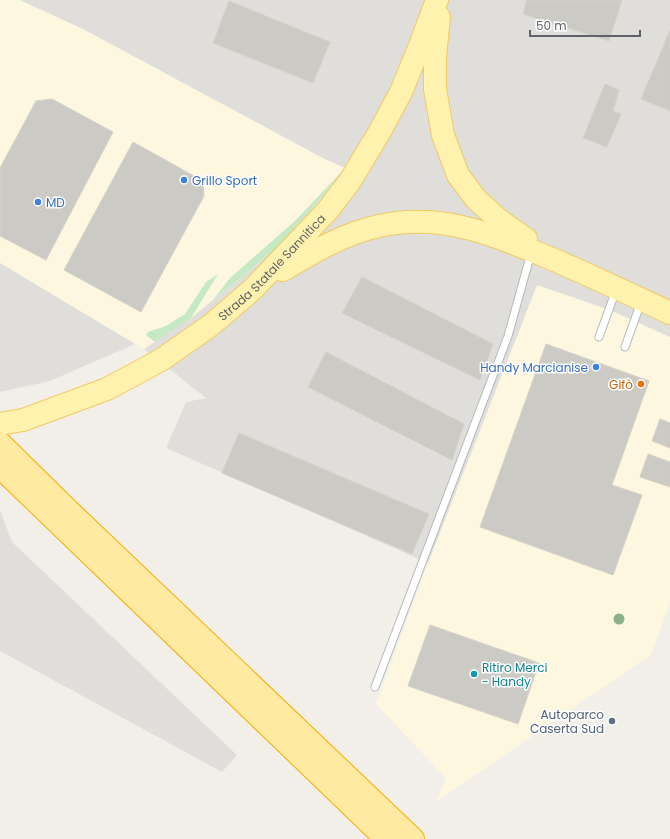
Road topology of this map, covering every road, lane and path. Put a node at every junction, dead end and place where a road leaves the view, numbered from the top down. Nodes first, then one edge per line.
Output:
1 (437, 0) edge
2 (441, 0) edge
3 (532, 251) junction
4 (564, 264) junction
5 (617, 288) junction
6 (254, 289) junction
7 (641, 299) junction
8 (670, 312) edge
9 (599, 337) dead end
10 (625, 347) dead end
11 (0, 424) edge
12 (0, 443) edge
13 (0, 467) edge
14 (62, 516) junction
15 (375, 687) dead end
16 (386, 839) edge
17 (413, 839) edge

1 - 6 main road, Strada Statale Sannitica
2 - 4 main road
3 - 4 main road
3 - 6 main road
3 - 15 lane
4 - 5 main road
5 - 7 main road
5 - 9 lane
6 - 11 main road, Strada Statale Sannitica
7 - 8 main road
7 - 10 lane
12 - 14 highway
13 - 14 highway
14 - 16 highway
14 - 17 highway

